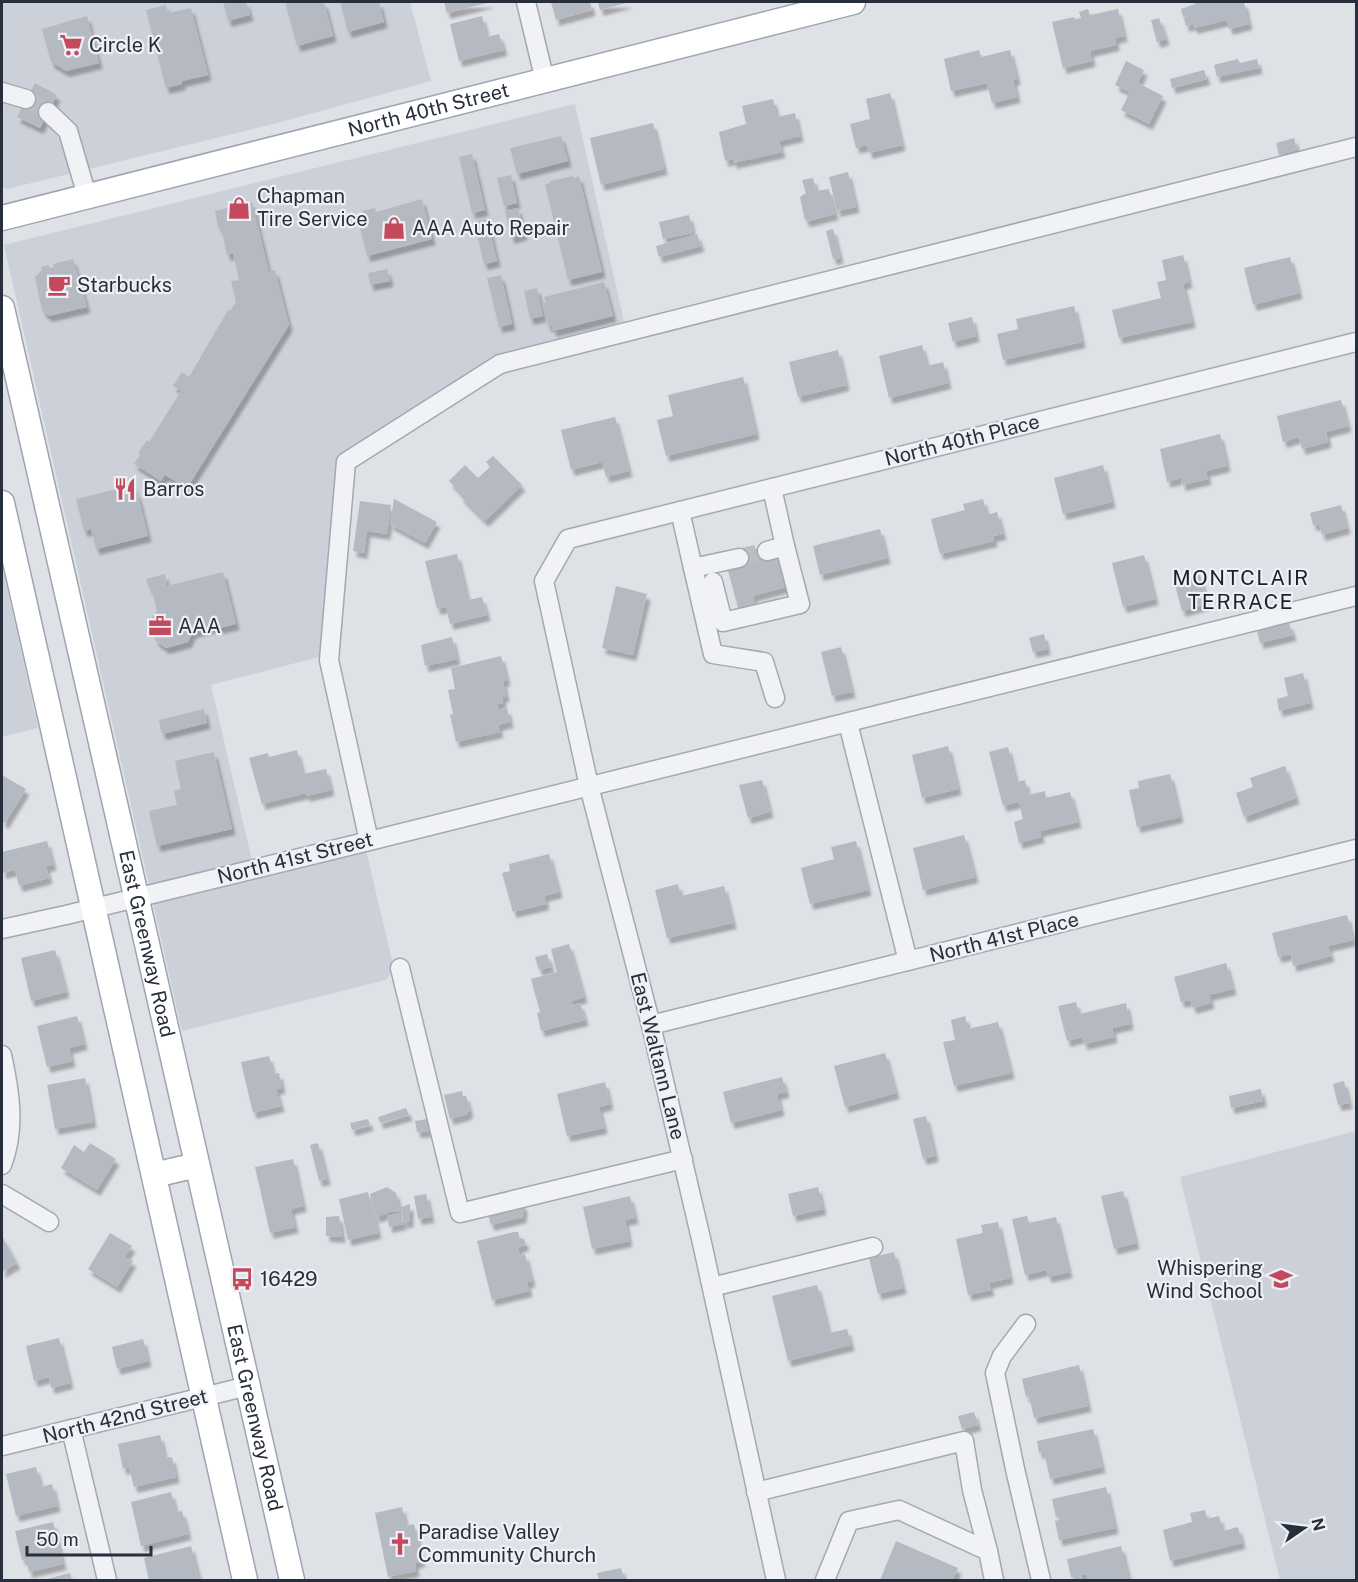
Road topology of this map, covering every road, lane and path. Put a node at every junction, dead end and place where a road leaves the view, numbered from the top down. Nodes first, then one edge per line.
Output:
1 (526, 2) edge
2 (853, 2) edge
3 (545, 81) junction
4 (2, 92) edge
5 (26, 99) tunnel mouth
6 (48, 112) tunnel mouth
7 (1356, 147) edge
8 (87, 196) junction
9 (2, 218) edge
10 (2, 308) edge
11 (1356, 342) edge
12 (771, 488) junction
13 (2, 502) edge
14 (680, 511) junction
15 (568, 539) joint
16 (785, 546) junction
17 (767, 551) tunnel mouth
18 (739, 558) tunnel mouth
19 (693, 568) junction
20 (713, 582) dead end
21 (1356, 596) edge
22 (775, 698) dead end
23 (850, 731) dead end
24 (589, 786) junction
25 (369, 841) junction
26 (1356, 849) edge
27 (136, 897) junction
28 (93, 908) junction
29 (2, 929) edge
30 (908, 961) junction
31 (400, 968) dead end
32 (651, 1025) junction
33 (2, 1055) edge
34 (683, 1158) junction
35 (2, 1165) edge
36 (197, 1165) junction
37 (154, 1175) junction
38 (2, 1194) edge
39 (50, 1222) dead end
40 (873, 1247) dead end
41 (712, 1287) junction
42 (1026, 1324) dead end
43 (248, 1386) junction
44 (205, 1396) junction
45 (71, 1429) junction
46 (2, 1446) edge
47 (756, 1492) junction
48 (988, 1551) junction
49 (107, 1581) edge
50 (245, 1581) edge
51 (292, 1581) edge
52 (776, 1581) edge
53 (825, 1581) edge
54 (994, 1581) edge
55 (1041, 1581) edge

1 - 3 street
2 - 3 main road, North 40th Street
3 - 8 main road, North 40th Street
4 - 5 street
6 - 8 street
7 - 25 street
8 - 9 main road, North 40th Street
10 - 27 main road, East Greenway Road
11 - 12 street, North 40th Place
12 - 14 street, North 40th Place
12 - 16 street
13 - 28 main road
14 - 15 street, North 40th Place
14 - 19 street
15 - 24 street, East Waltann Lane
16 - 17 street
16 - 20 street
18 - 19 street
19 - 22 street
21 - 24 street, North 41st Street
23 - 30 street
24 - 25 street, North 41st Street
24 - 32 street, East Waltann Lane
25 - 27 street, North 41st Street
26 - 30 street, North 41st Place
27 - 28 street, North 41st Street
27 - 36 main road, East Greenway Road
28 - 29 street, North 41st Street
28 - 37 main road
30 - 32 street, North 41st Place
31 - 34 street
32 - 34 street, East Waltann Lane
33 - 35 street
34 - 41 street, East Waltann Lane
36 - 37 main road
36 - 43 main road, East Greenway Road
37 - 44 main road
38 - 39 street
40 - 41 street
41 - 47 street, East Waltann Lane
42 - 55 street
43 - 44 street, North 42nd Street
43 - 51 main road, East Greenway Road
44 - 45 street, North 42nd Street
44 - 50 main road
45 - 46 street, North 42nd Street
45 - 49 street
47 - 48 street
47 - 52 street, East Waltann Lane
48 - 53 street
48 - 54 street

